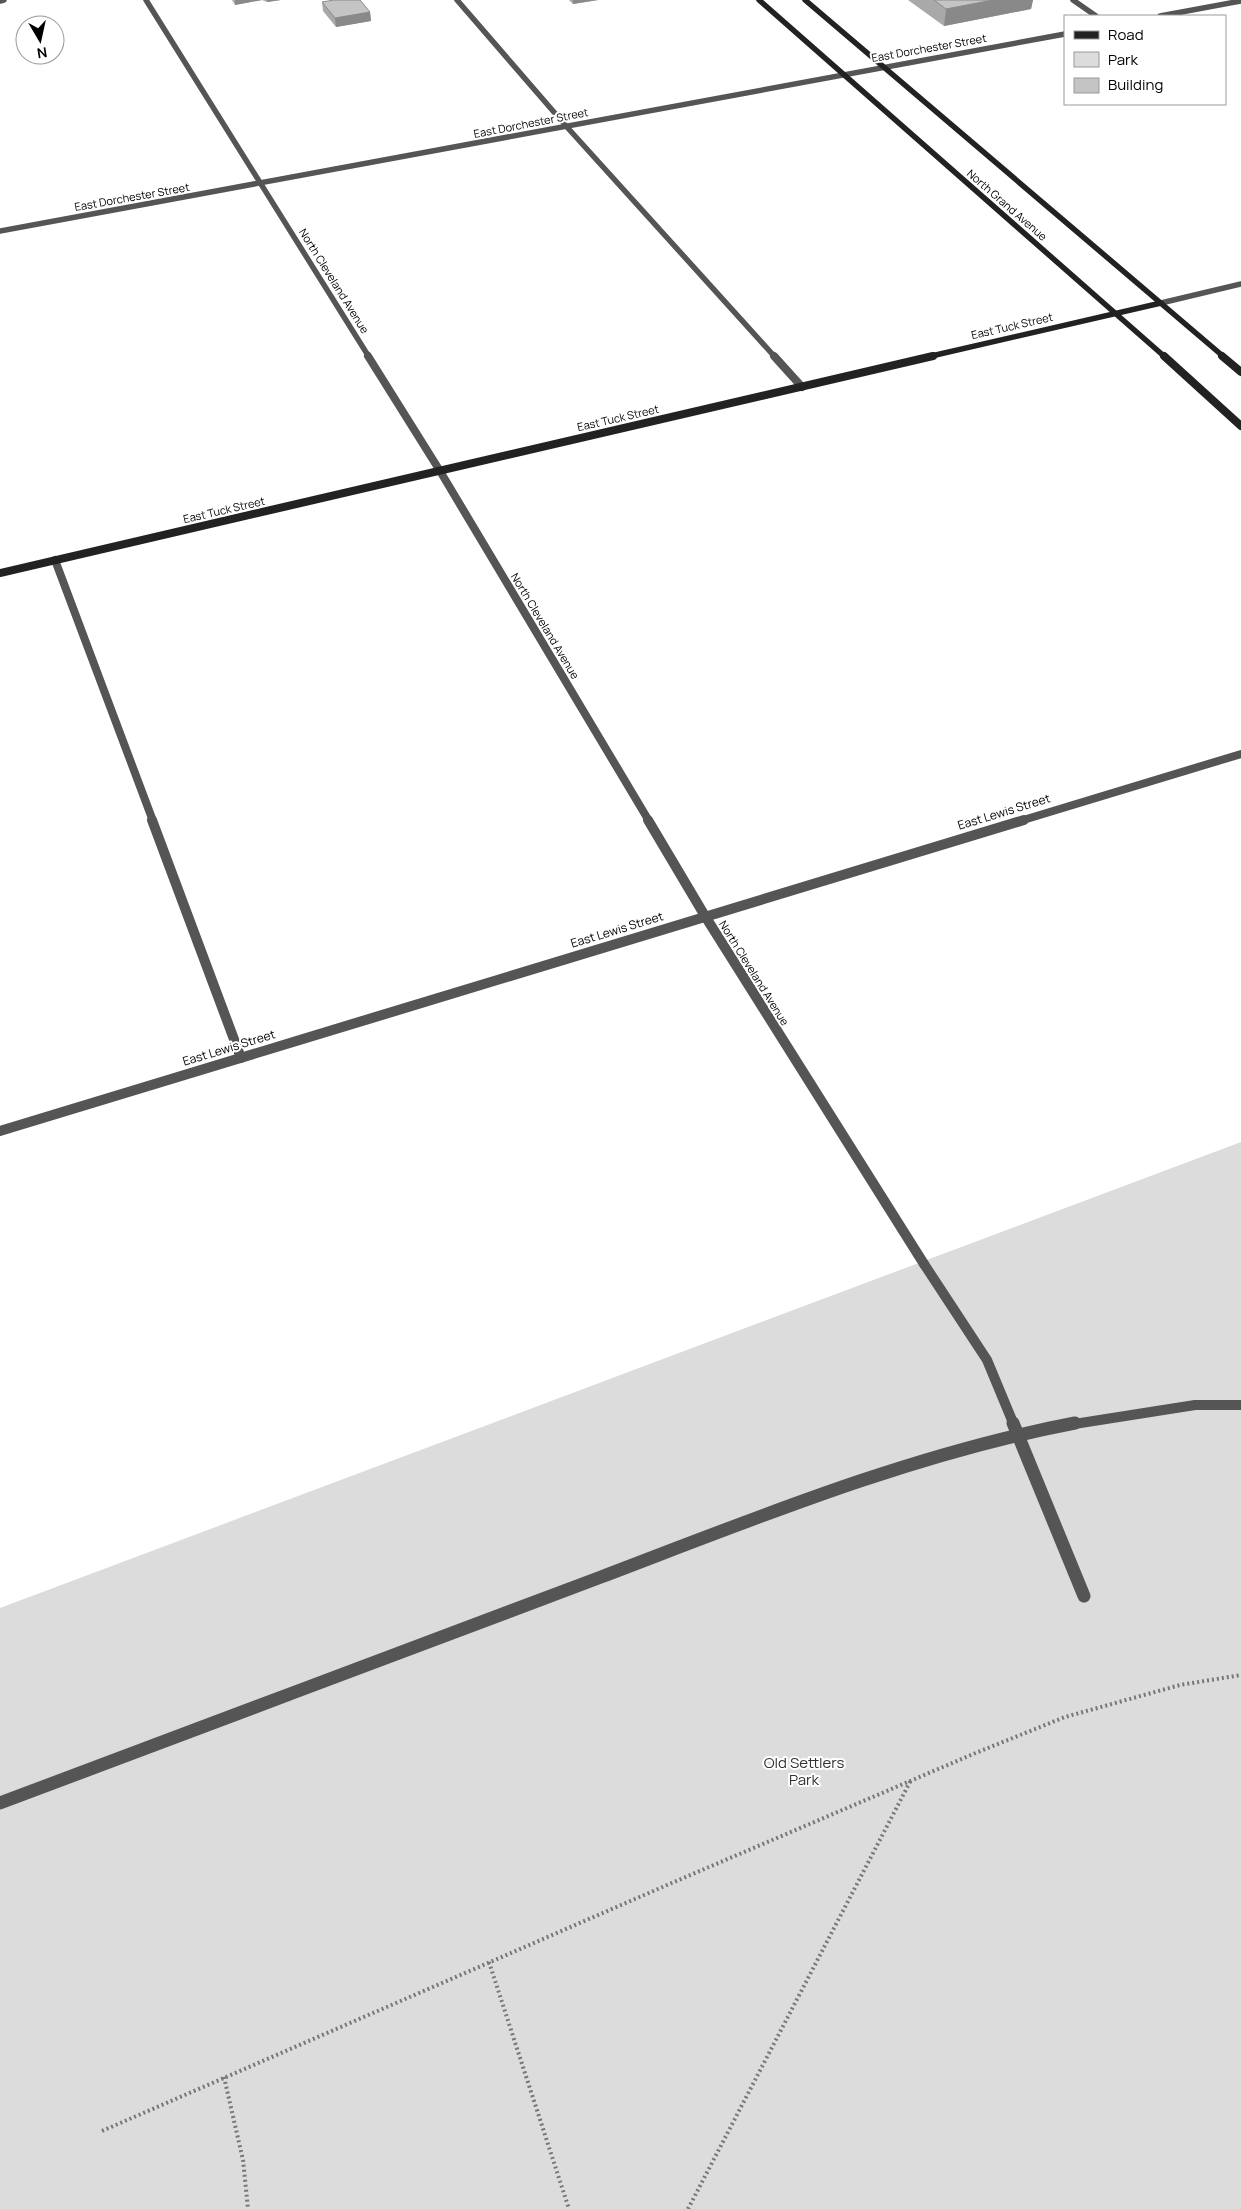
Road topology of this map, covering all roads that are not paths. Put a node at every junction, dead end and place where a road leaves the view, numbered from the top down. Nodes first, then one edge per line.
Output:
1 (146, 0) edge
2 (457, 0) edge
3 (759, 0) edge
4 (805, 0) edge
5 (1072, 0) edge
6 (1241, 1) edge
7 (1094, 15) edge
8 (1165, 15) edge
9 (1064, 34) edge
10 (883, 67) junction
11 (844, 75) junction
12 (566, 126) junction
13 (259, 184) junction
14 (0, 231) edge
15 (1241, 284) edge
16 (1160, 303) junction
17 (1116, 314) junction
18 (1241, 372) edge
19 (802, 387) junction
20 (1241, 426) edge
21 (440, 471) junction
22 (55, 560) junction
23 (0, 573) edge
24 (1241, 754) edge
25 (705, 916) junction
26 (241, 1058) junction
27 (0, 1131) edge
28 (1241, 1405) edge
29 (1018, 1434) junction
30 (1084, 1596) dead end
31 (0, 1803) edge

1 - 13 street, North Cleveland Avenue
2 - 12 street
3 - 11 main road, North Grand Avenue
4 - 10 main road, North Grand Avenue
5 - 7 street
6 - 8 street
9 - 10 street, East Dorchester Street
10 - 11 street, East Dorchester Street
10 - 16 main road, North Grand Avenue
11 - 12 street, East Dorchester Street
11 - 17 main road, North Grand Avenue
12 - 13 street, East Dorchester Street
12 - 19 street
13 - 14 street, East Dorchester Street
13 - 21 street, North Cleveland Avenue
15 - 16 street, East Tuck Street
16 - 17 main road, East Tuck Street
16 - 18 main road, North Grand Avenue
17 - 19 main road, East Tuck Street
17 - 20 main road, North Grand Avenue
19 - 21 main road, East Tuck Street
21 - 22 main road, East Tuck Street
21 - 25 street, North Cleveland Avenue
22 - 23 main road, East Tuck Street
22 - 26 street
24 - 25 street, East Lewis Street
25 - 26 street, East Lewis Street
25 - 29 street, North Cleveland Avenue
26 - 27 street, East Lewis Street
28 - 29 street
29 - 30 street, North Cleveland Avenue
29 - 31 street

